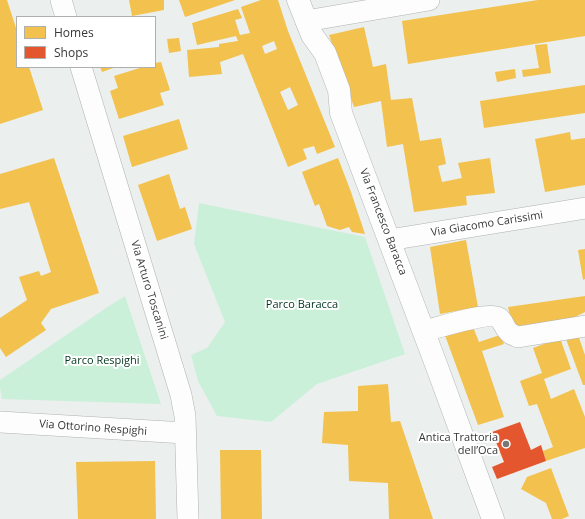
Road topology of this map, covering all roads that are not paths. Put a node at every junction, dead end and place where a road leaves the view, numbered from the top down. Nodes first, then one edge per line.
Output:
1 (61, 0) edge
2 (298, 0) edge
3 (429, 0) edge
4 (66, 16) edge
5 (309, 28) junction
6 (81, 68) edge
7 (585, 208) edge
8 (390, 240) junction
9 (585, 326) edge
10 (424, 331) junction
11 (0, 422) edge
12 (185, 433) junction
13 (188, 519) edge
14 (493, 519) edge

1 - 4 street
2 - 5 main road, Via Francesco Baracca
3 - 5 street
5 - 8 main road, Via Francesco Baracca
6 - 12 street, Via Arturo Toscanini
7 - 8 street, Via Giacomo Carissimi
8 - 10 main road, Via Francesco Baracca
9 - 10 street
10 - 14 main road, Via Francesco Baracca
11 - 12 street, Via Ottorino Respighi
12 - 13 street, Via Arturo Toscanini

